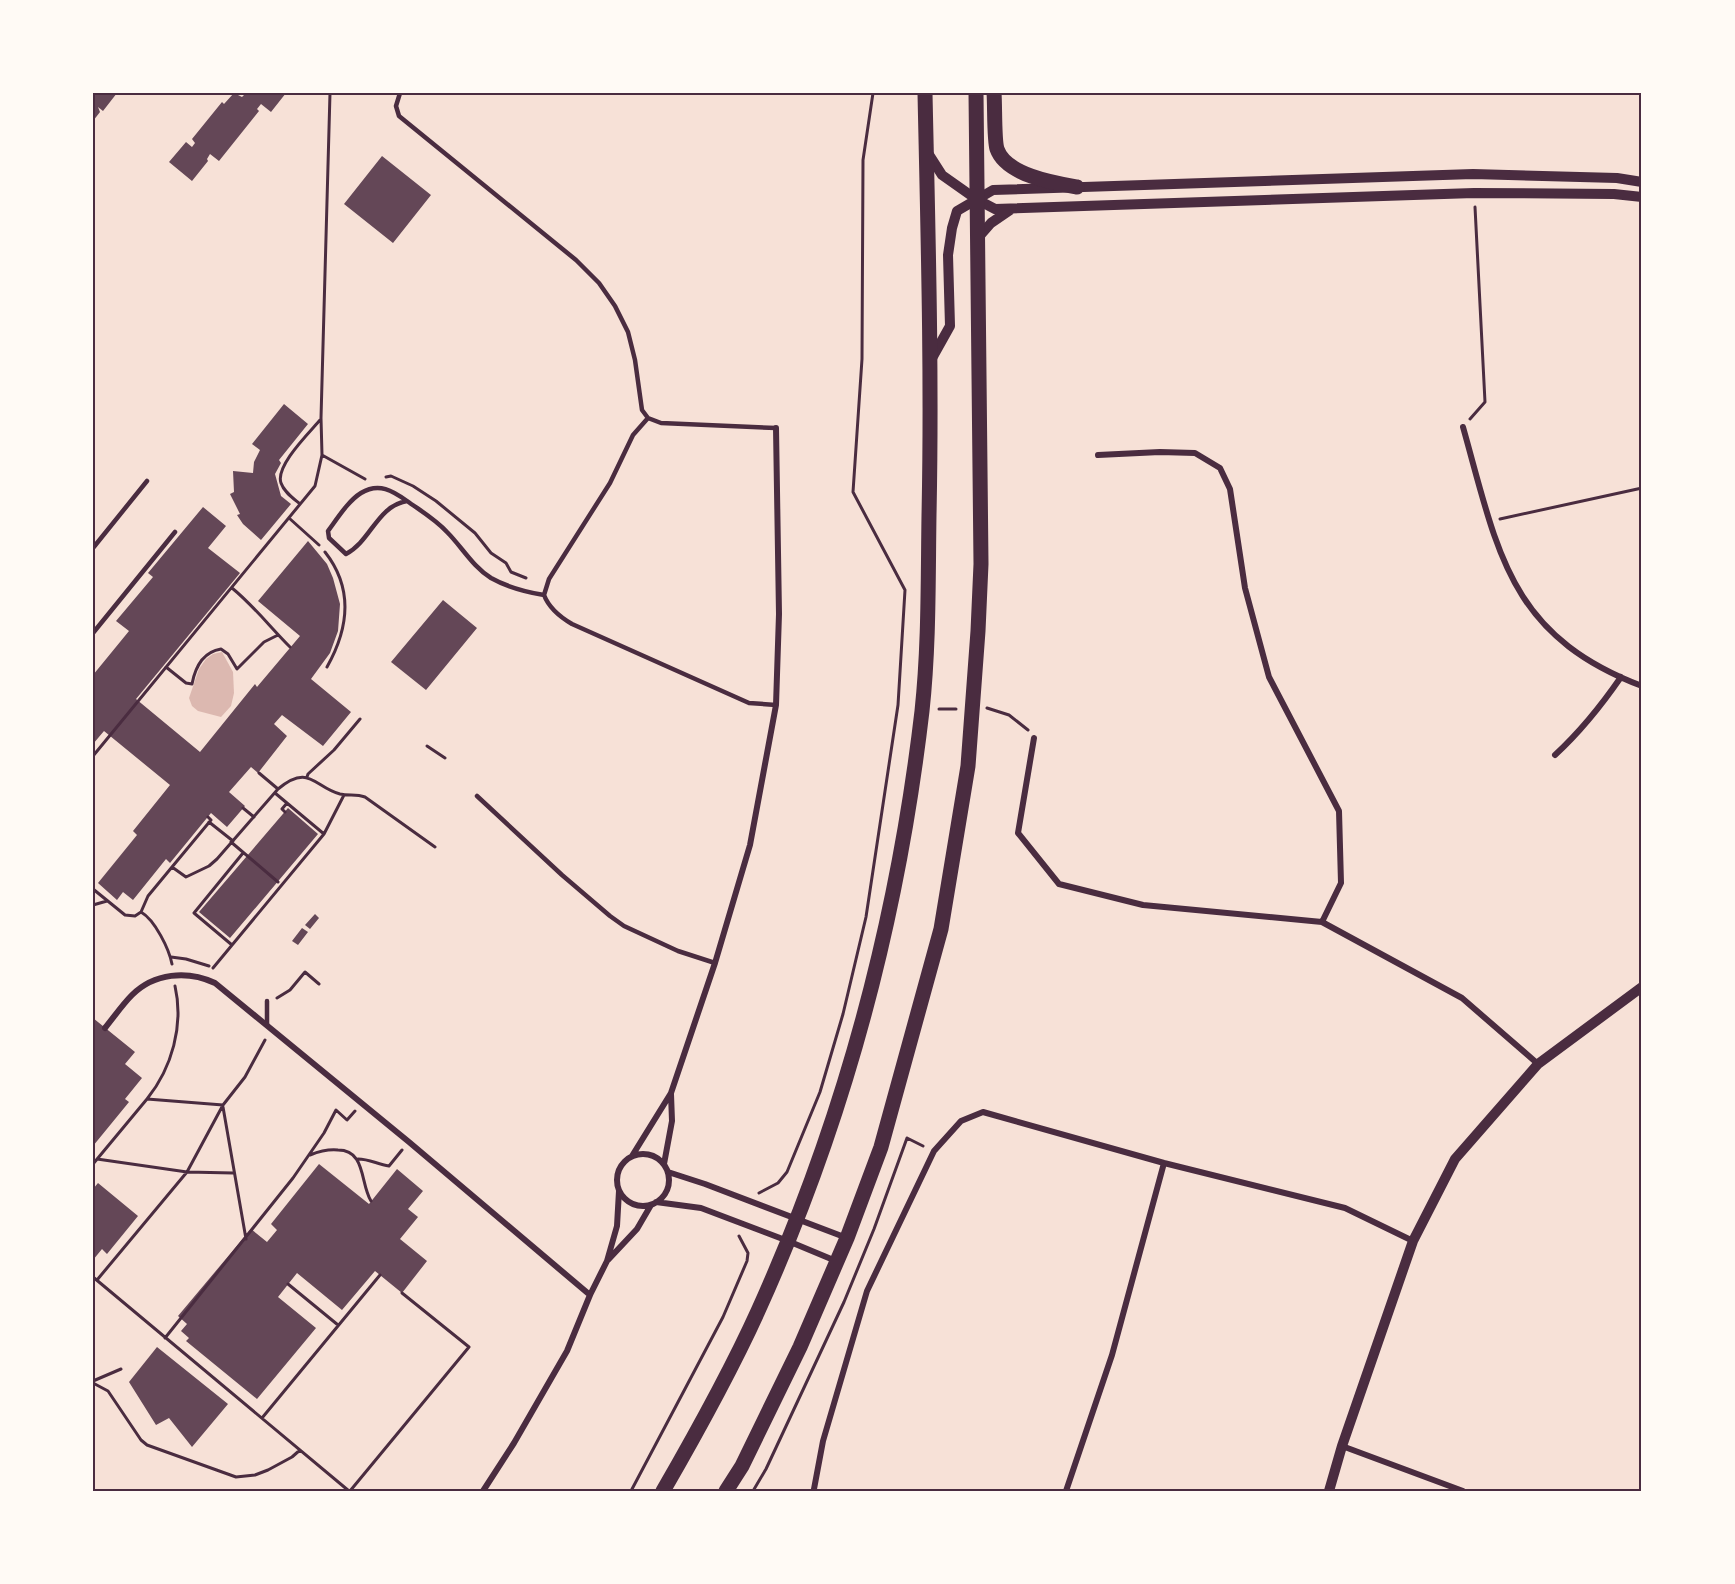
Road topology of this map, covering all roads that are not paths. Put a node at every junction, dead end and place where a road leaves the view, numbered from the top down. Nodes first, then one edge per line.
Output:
1 (400, 93) edge
2 (925, 93) edge
3 (976, 93) edge
4 (994, 93) edge
5 (926, 150) junction
6 (1642, 182) edge
7 (1077, 187) junction
8 (1642, 197) edge
9 (976, 199) junction
10 (1010, 210) junction
11 (977, 240) junction
12 (930, 362) junction
13 (648, 418) junction
14 (1463, 427) road end
15 (776, 428) joint
16 (1098, 455) dead end
17 (147, 481) dead end
18 (406, 501) junction
19 (175, 532) dead end
20 (93, 548) edge
21 (543, 595) junction
22 (93, 633) edge
23 (1621, 677) junction
24 (1642, 686) edge
25 (776, 705) junction
26 (1034, 738) dead end
27 (1555, 754) dead end
28 (477, 796) dead end
29 (1322, 922) junction
30 (715, 963) junction
31 (1642, 987) edge
32 (267, 1001) road end
33 (269, 1026) junction
34 (105, 1028) dead end
35 (1538, 1064) junction
36 (671, 1093) junction
37 (632, 1156) junction
38 (1164, 1163) junction
39 (664, 1164) junction
40 (668, 1172) junction
41 (620, 1191) junction
42 (653, 1204) junction
43 (798, 1219) junction
44 (847, 1238) junction
45 (788, 1240) junction
46 (1413, 1241) junction
47 (608, 1261) junction
48 (837, 1261) junction
49 (590, 1295) junction
50 (1342, 1446) junction
51 (814, 1489) dead end
52 (483, 1491) edge
53 (663, 1491) edge
54 (726, 1491) edge
55 (1066, 1491) edge
56 (1329, 1491) edge
57 (1463, 1491) edge

1 - 13 lane
2 - 5 highway
3 - 9 highway
4 - 7 highway
5 - 9 street
5 - 12 highway
6 - 7 street
7 - 9 street
8 - 10 street
9 - 10 street
9 - 11 highway
9 - 12 street
10 - 11 street
11 - 44 highway
12 - 43 highway
13 - 15 lane
13 - 21 lane
14 - 23 street
15 - 25 street
16 - 29 street
17 - 20 lane
18 - 18 lane
18 - 21 lane
19 - 22 lane
21 - 25 lane
23 - 24 street
23 - 27 street
25 - 30 street
26 - 29 street
28 - 30 lane
29 - 35 street
30 - 36 street
31 - 35 street
32 - 33 lane
33 - 34 street
33 - 49 street
35 - 46 street
36 - 37 street
36 - 39 street
37 - 39 street
37 - 41 street
38 - 46 street
38 - 51 street
38 - 55 street
39 - 40 street
40 - 42 street
40 - 43 street
41 - 42 street
41 - 47 street
42 - 45 street
42 - 47 street
43 - 44 street
43 - 45 highway
44 - 48 highway
45 - 48 street
45 - 53 highway
46 - 50 street
47 - 49 street
48 - 54 highway
49 - 52 street
50 - 56 street
50 - 57 street

